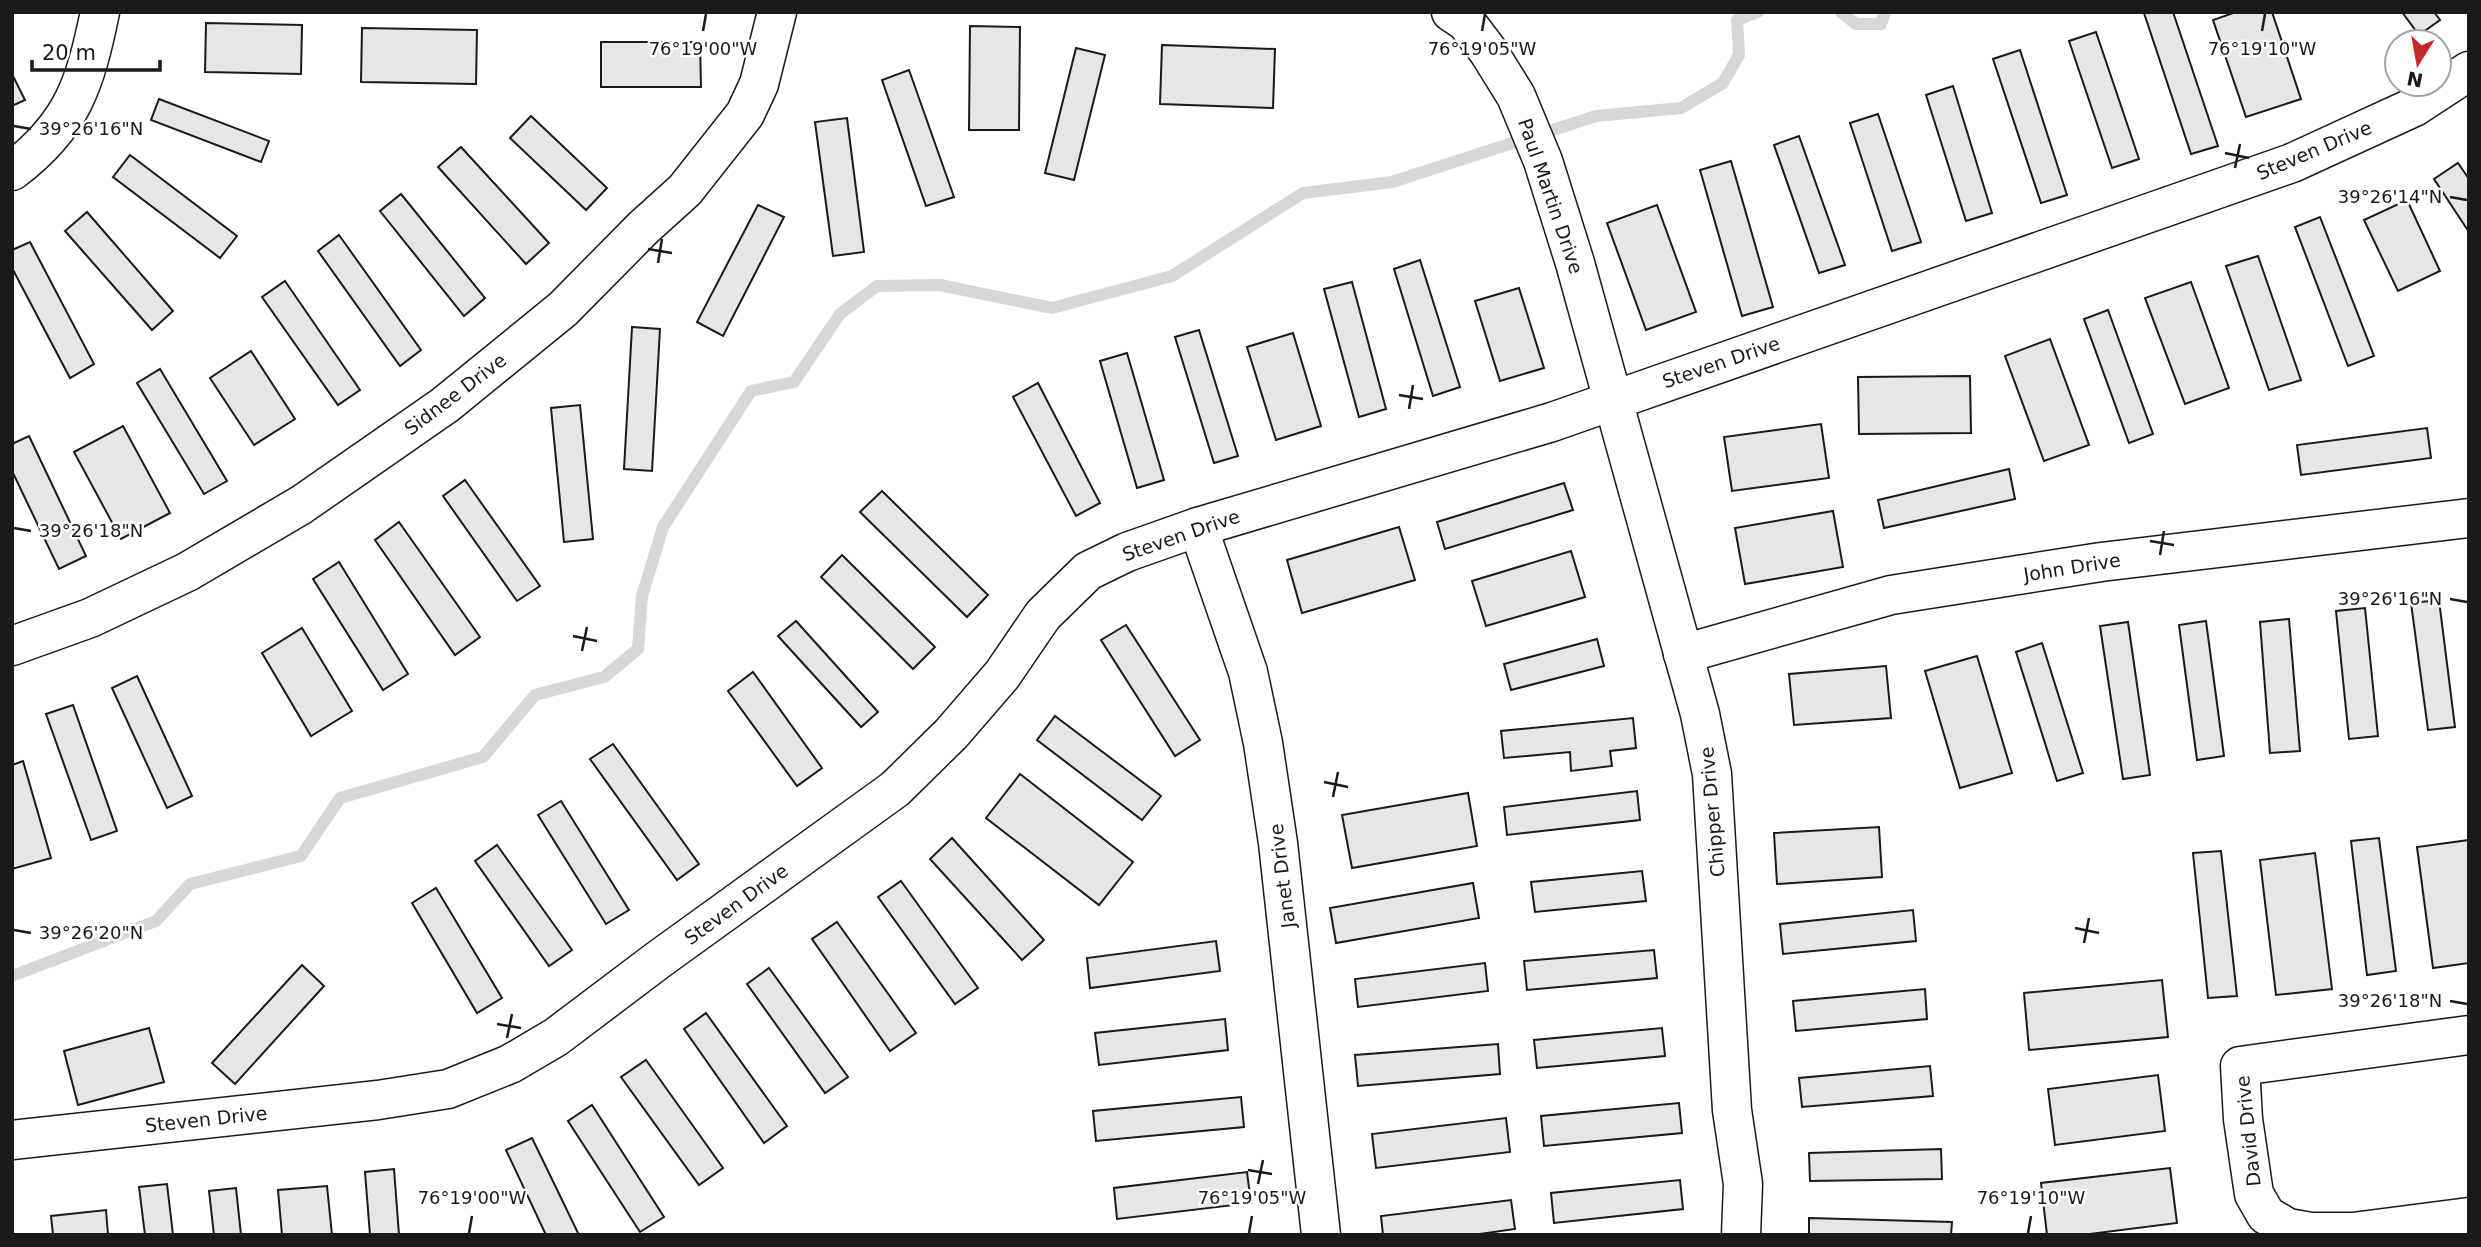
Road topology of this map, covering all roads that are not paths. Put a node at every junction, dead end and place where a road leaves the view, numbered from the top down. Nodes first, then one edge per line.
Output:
1 (100, 12) edge
2 (777, 12) edge
3 (1464, 16) edge
4 (2469, 71) edge
5 (12, 171) edge
6 (1613, 400) junction
7 (2469, 518) edge
8 (1198, 527) junction
9 (12, 646) edge
10 (1683, 654) junction
11 (2469, 1035) edge
12 (12, 1140) edge
13 (2469, 1217) edge
14 (1321, 1235) edge
15 (1741, 1235) edge

1 - 5 street
2 - 9 street, Sidnee Drive
3 - 6 street, Paul Martin Drive
4 - 6 street, Steven Drive
6 - 8 street, Steven Drive
6 - 10 street, Chipper Drive
7 - 10 street, John Drive
8 - 12 street, Steven Drive
8 - 14 street, Janet Drive
10 - 15 street, Chipper Drive
11 - 13 street, David Drive

